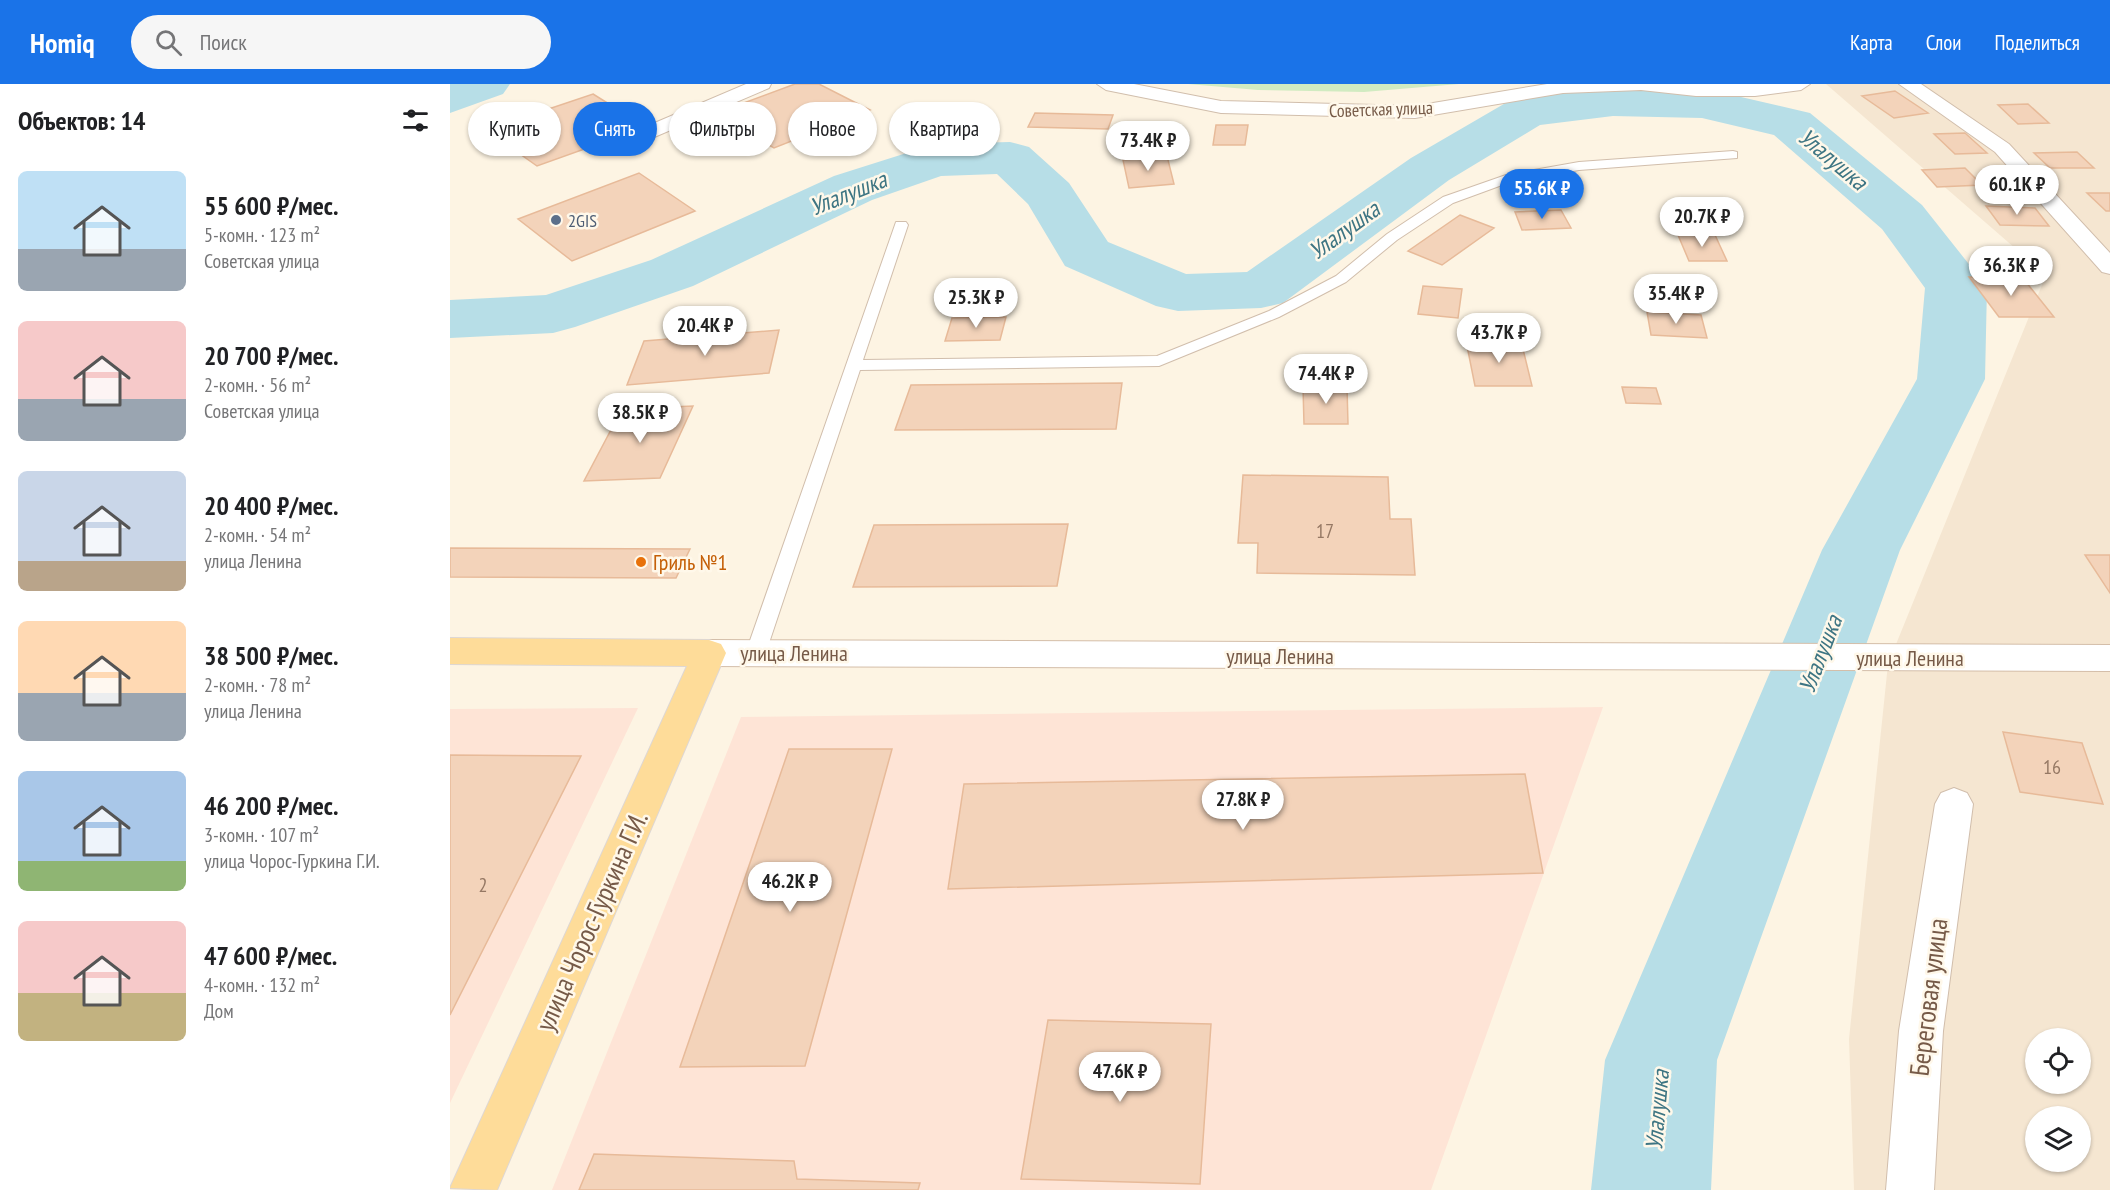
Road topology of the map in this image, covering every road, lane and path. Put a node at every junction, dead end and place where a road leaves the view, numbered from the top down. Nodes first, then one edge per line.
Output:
1 (762, 84) edge
2 (1106, 84) edge
3 (1802, 84) edge
4 (1908, 84) edge
5 (657, 129) edge
6 (1733, 155) dead end
7 (901, 225) dead end
8 (2110, 267) edge
9 (854, 365) junction
10 (450, 651) edge
11 (756, 652) junction
12 (709, 653) junction
13 (2110, 658) edge
14 (1954, 804) dead end
15 (473, 1190) edge
16 (1910, 1190) edge

1 - 5 street
2 - 3 street, Советская улица
4 - 8 street
6 - 9 lane
7 - 9 lane
9 - 11 lane
10 - 12 main road, улица Ленина
11 - 12 street, улица Ленина
11 - 13 street, улица Ленина
12 - 15 main road, улица Чорос-Гуркина Г.И.
14 - 16 street, Береговая улица

